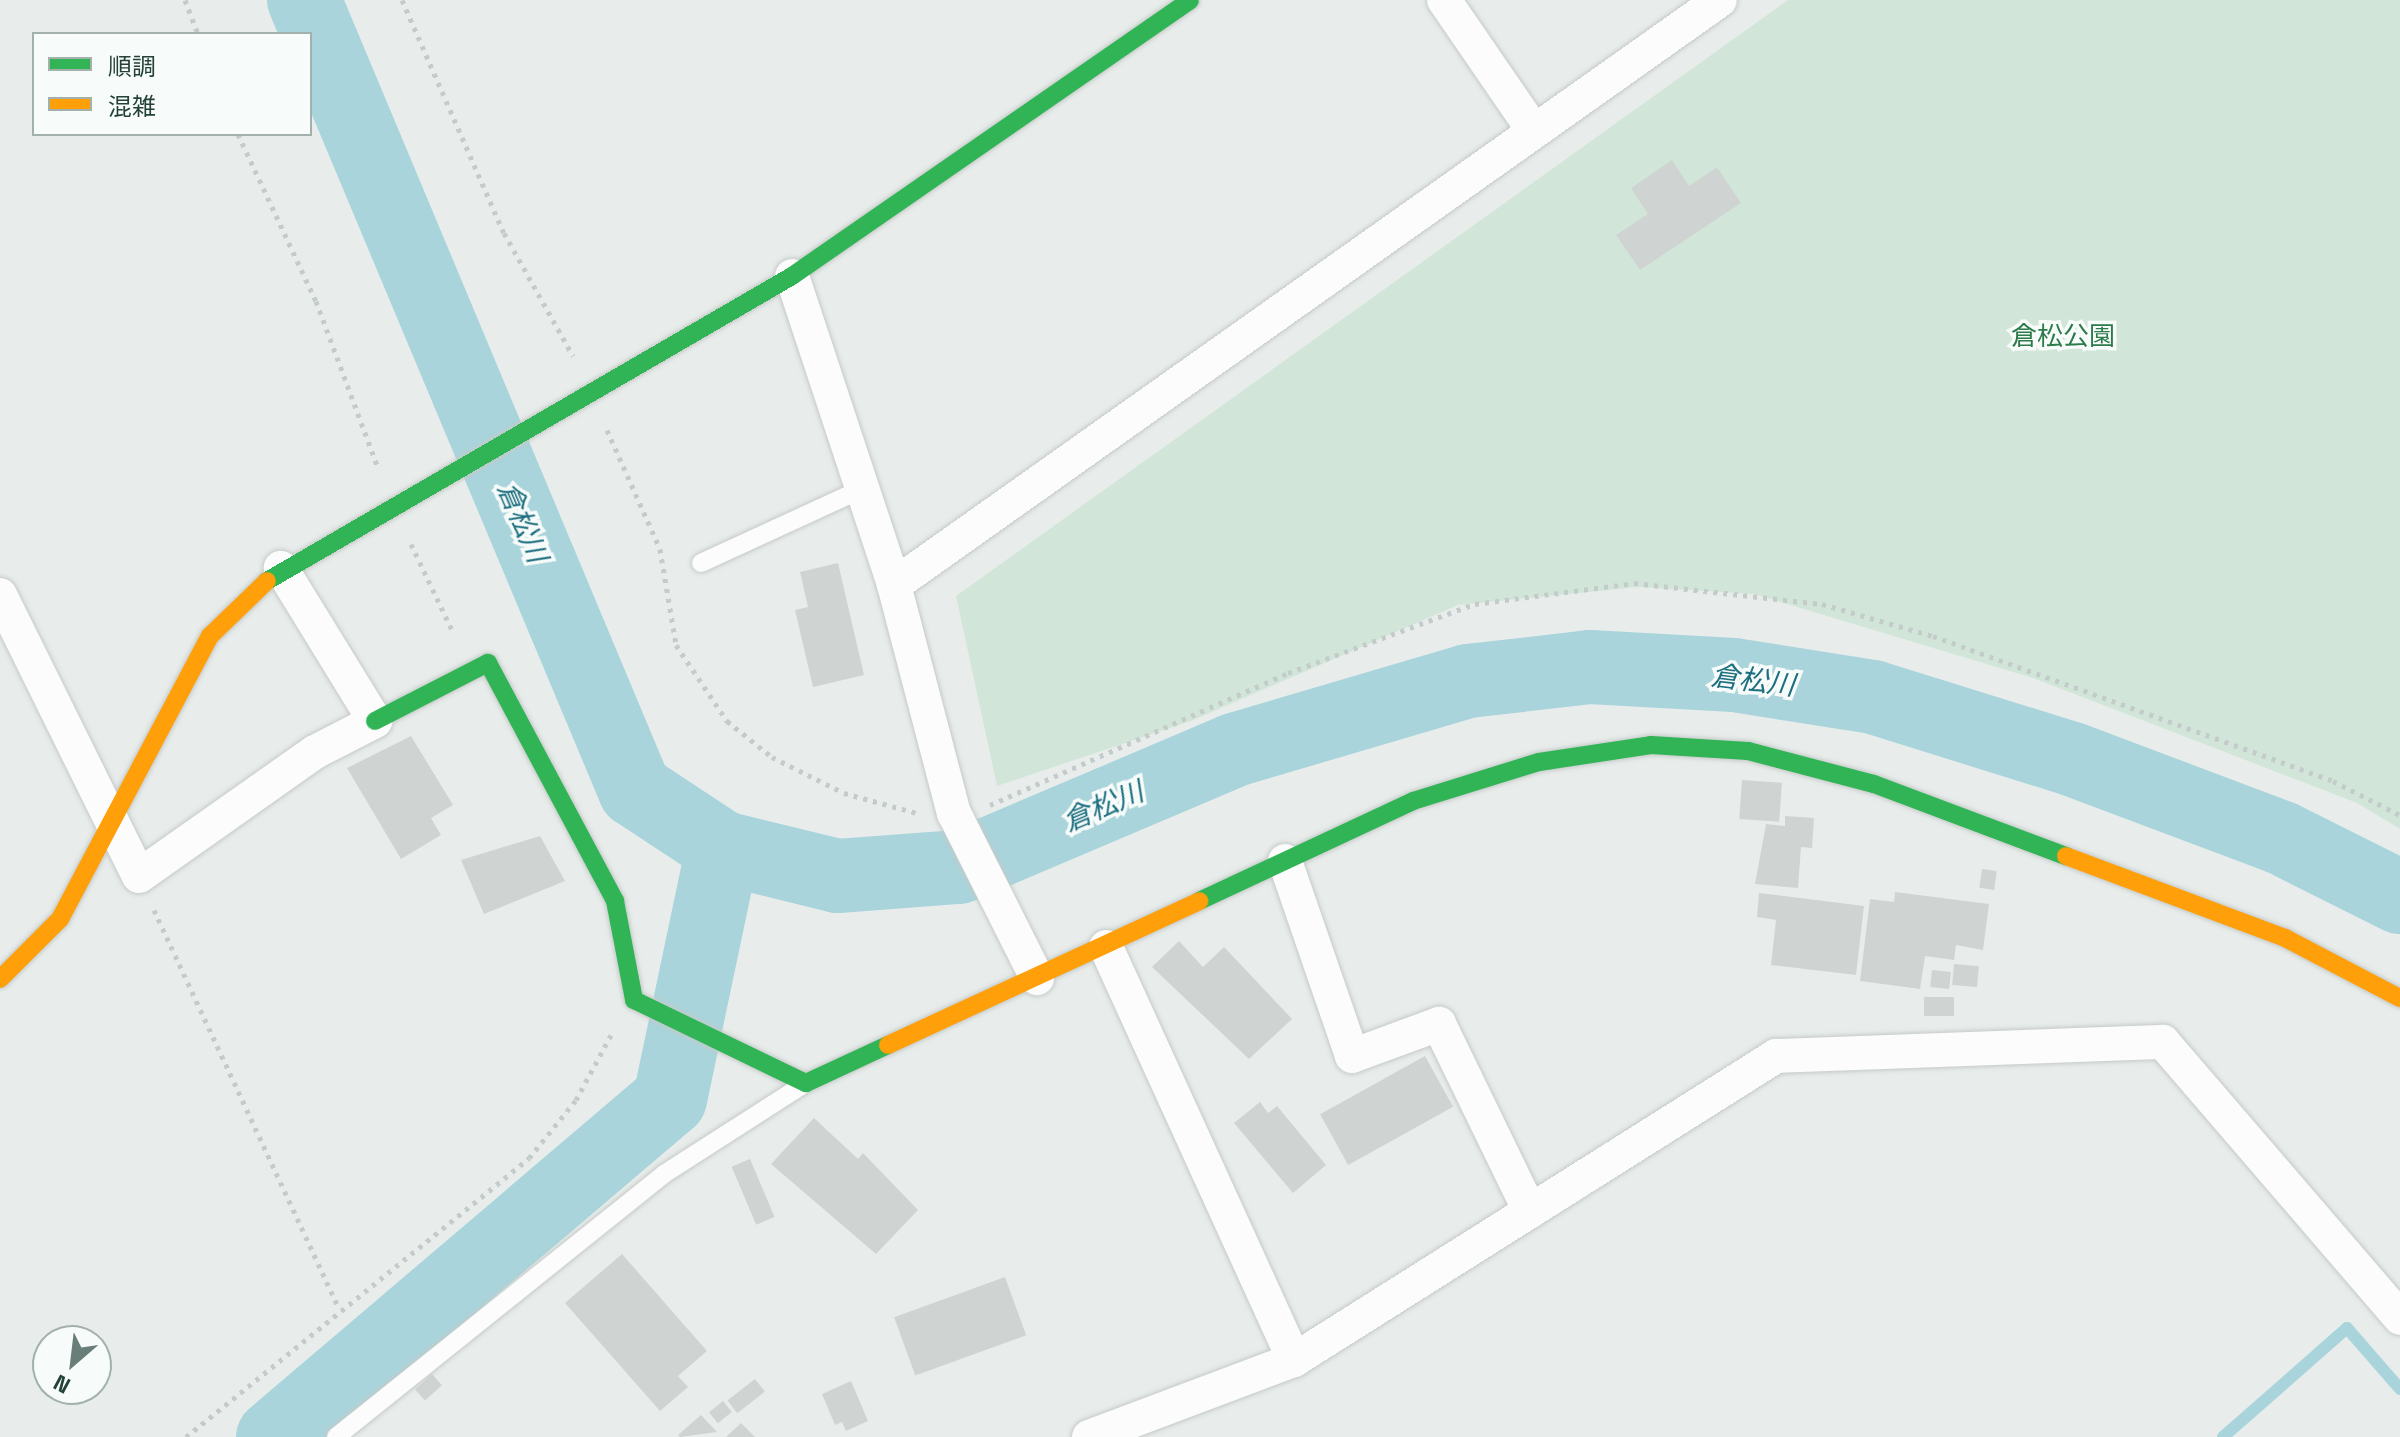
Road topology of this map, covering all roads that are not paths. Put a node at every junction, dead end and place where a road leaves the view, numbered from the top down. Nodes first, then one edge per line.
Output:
1 (1190, 0) edge
2 (1444, 0) edge
3 (1720, 0) edge
4 (1534, 131) junction
5 (792, 276) junction
6 (862, 489) junction
7 (701, 563) dead end
8 (281, 568) junction
9 (894, 585) junction
10 (0, 595) edge
11 (375, 721) junction
12 (109, 821) junction
13 (1285, 861) junction
14 (1106, 947) junction
15 (1037, 978) junction
16 (0, 979) edge
17 (2400, 998) edge
18 (806, 1083) junction
19 (1530, 1211) junction
20 (2400, 1318) edge
21 (1294, 1360) junction
22 (336, 1437) edge
23 (1089, 1437) edge

1 - 5 street
2 - 4 street
3 - 4 street
4 - 9 street
5 - 6 street
5 - 8 street
6 - 7 lane
6 - 9 street
8 - 11 street
8 - 12 street
9 - 15 street
10 - 12 street
11 - 12 street
11 - 18 street
12 - 16 street
13 - 14 street
13 - 17 street
13 - 19 street
14 - 15 street
14 - 21 street
15 - 18 street
18 - 22 lane
19 - 20 street
19 - 21 street
21 - 23 street

